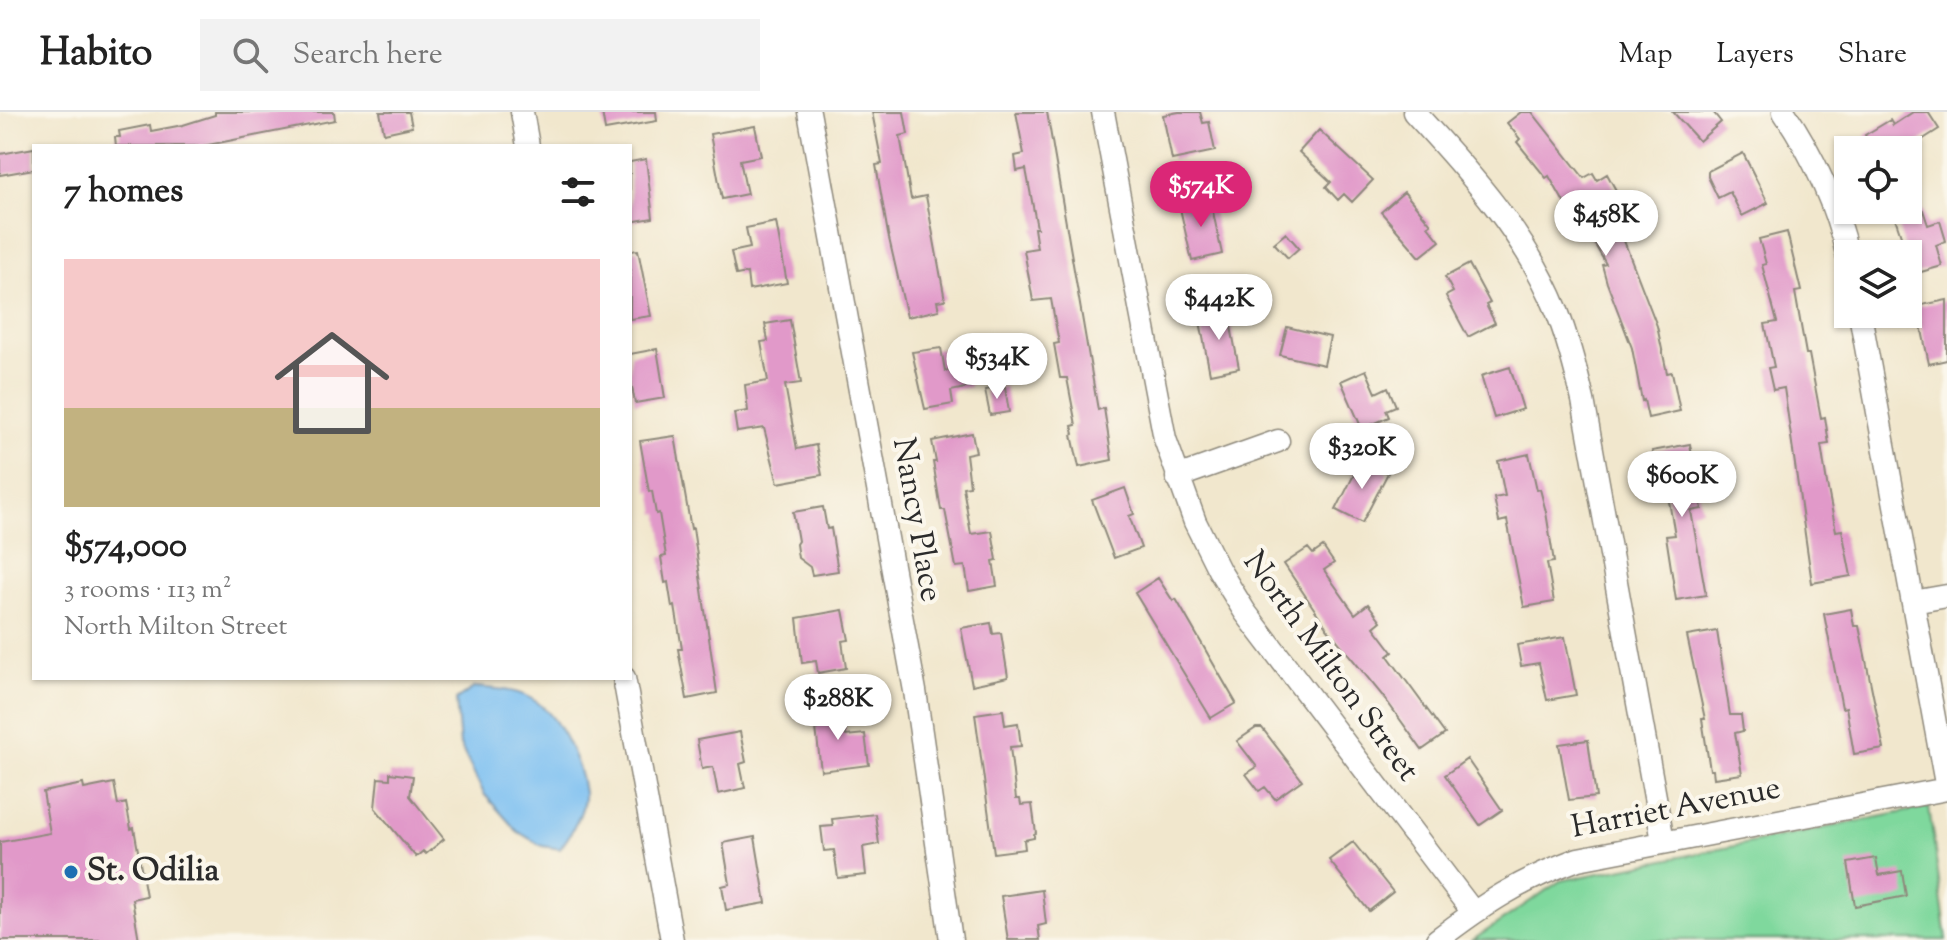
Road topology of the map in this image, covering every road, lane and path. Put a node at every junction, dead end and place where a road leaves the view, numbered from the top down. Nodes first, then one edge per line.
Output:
1 (522, 112) edge
2 (809, 112) edge
3 (1103, 112) edge
4 (1788, 113) edge
5 (1427, 117) edge
6 (528, 144) edge
7 (1842, 240) edge
8 (1863, 328) edge
9 (1278, 441) dead end
10 (1177, 477) junction
11 (1947, 596) edge
12 (1913, 602) junction
13 (624, 680) edge
14 (1947, 789) edge
15 (1663, 841) junction
16 (1473, 912) junction
17 (672, 940) edge
18 (951, 940) edge
19 (1437, 940) edge

1 - 6 street
2 - 18 street, Nancy Place
3 - 10 street, North Milton Street
4 - 7 street
5 - 15 street
8 - 12 street
9 - 10 street
10 - 16 street, North Milton Street
11 - 12 street
12 - 14 street
13 - 17 street
14 - 15 street, Harriet Avenue
15 - 16 street, Harriet Avenue
16 - 19 street, Harriet Avenue

